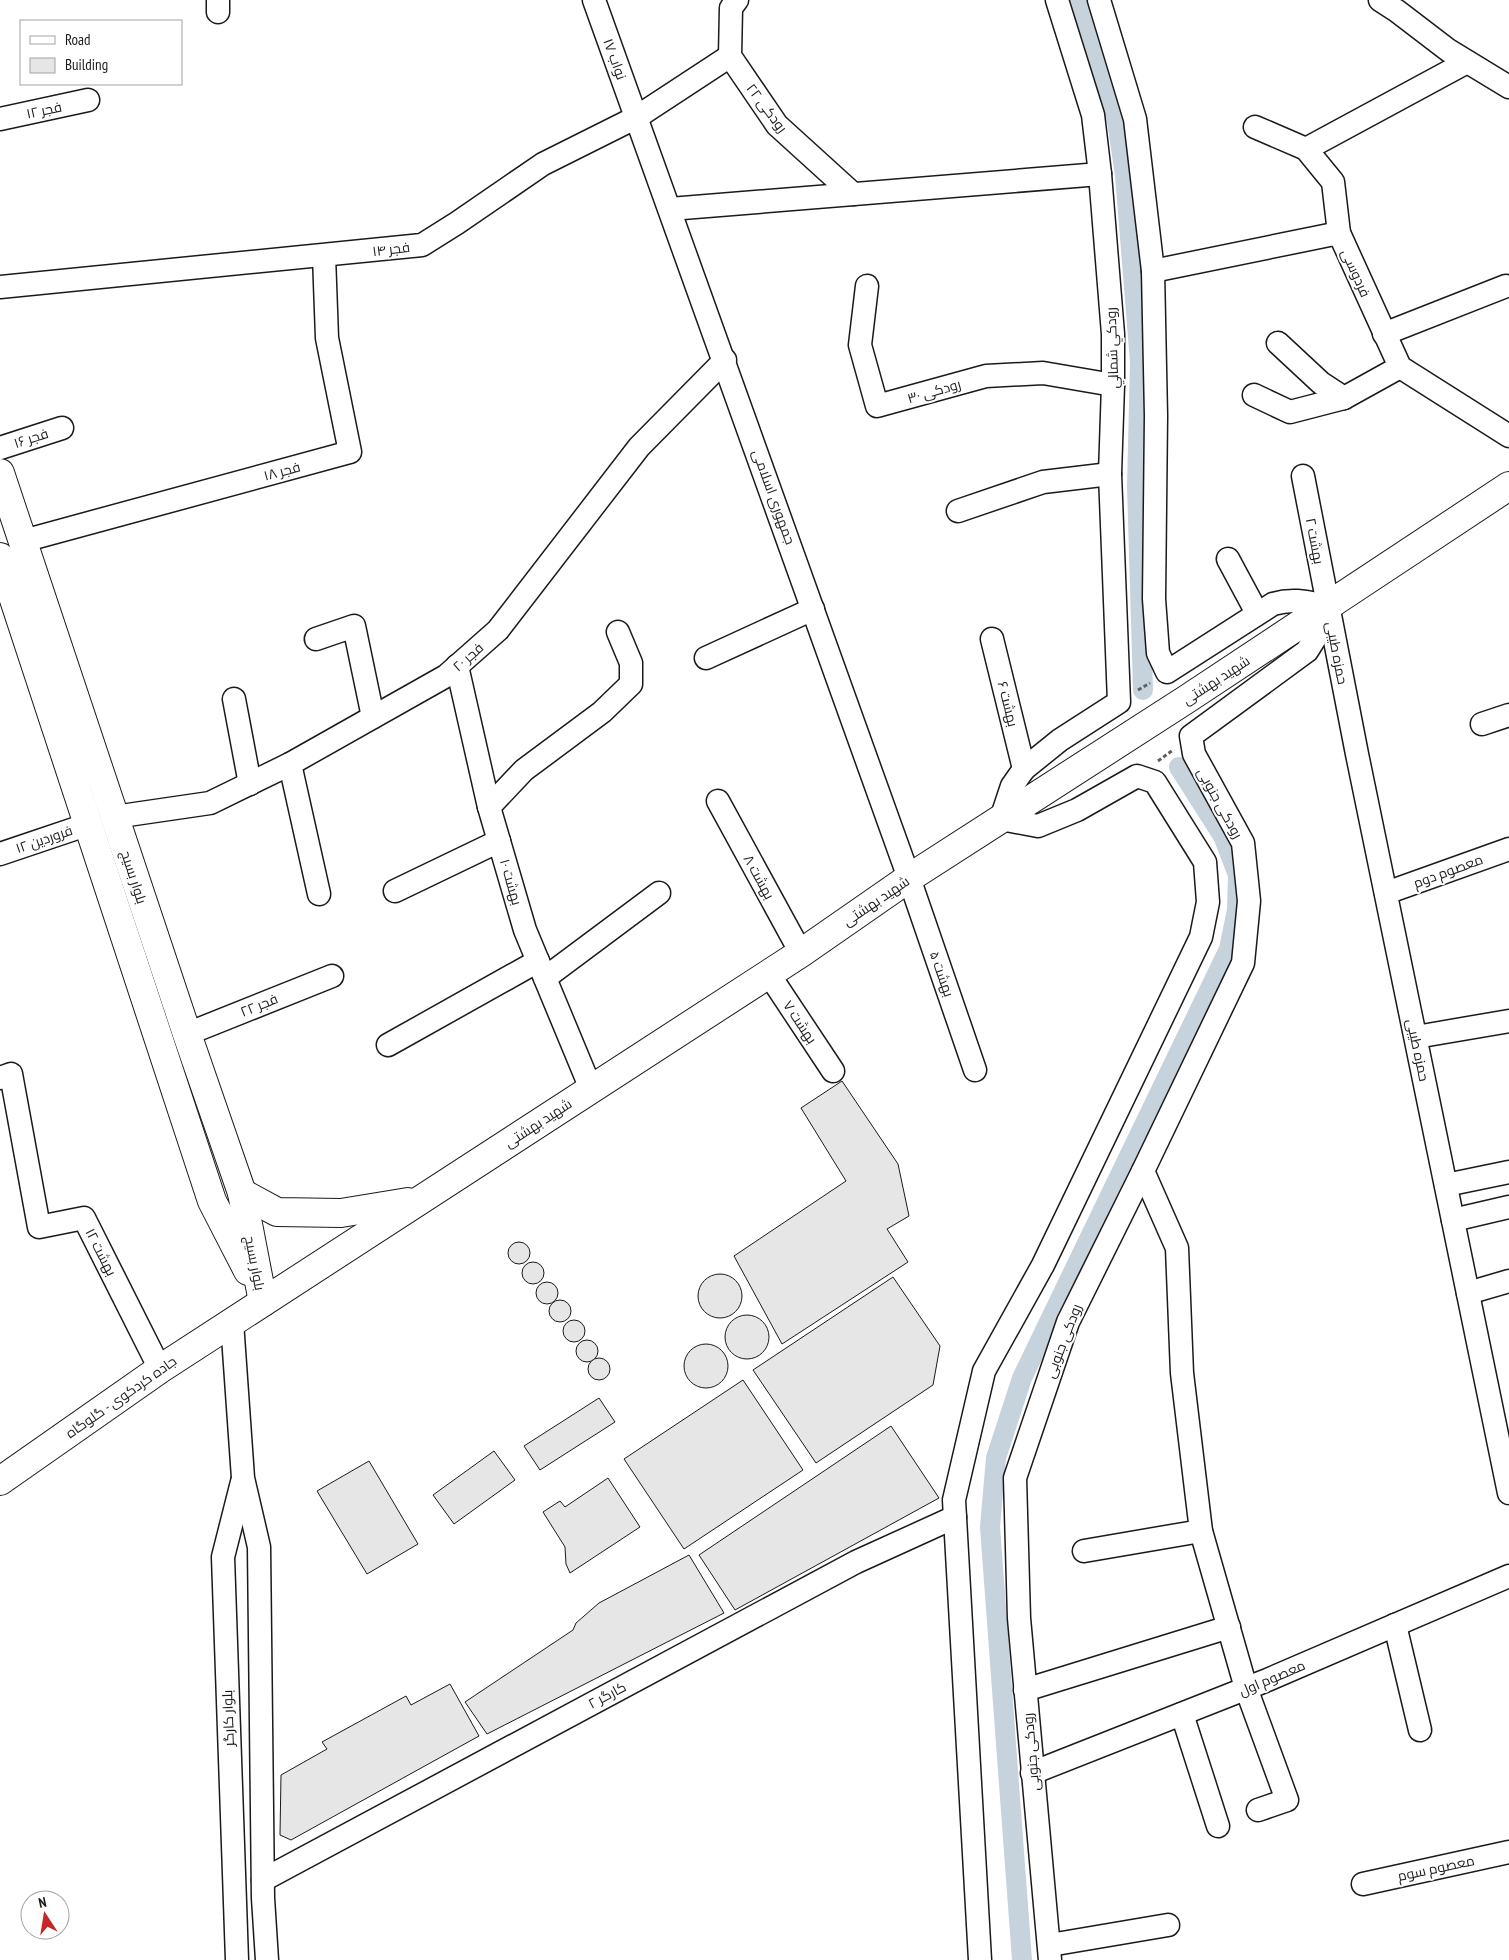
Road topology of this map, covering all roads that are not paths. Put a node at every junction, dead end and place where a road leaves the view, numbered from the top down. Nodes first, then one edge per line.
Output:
1 (594, 0) edge
2 (1057, 0) edge
3 (1099, 0) edge
4 (730, 2) edge
5 (1391, 4) edge
6 (730, 56) junction
7 (1467, 62) junction
8 (1509, 87) edge
9 (88, 100) dead end
10 (636, 117) junction
11 (0, 119) edge
12 (1255, 127) dead end
13 (1306, 149) junction
14 (1100, 174) junction
15 (853, 194) junction
16 (670, 209) junction
17 (1339, 233) junction
18 (324, 256) junction
19 (1153, 271) junction
20 (867, 286) dead end
21 (1506, 286) dead end
22 (0, 287) edge
23 (1384, 334) junction
24 (1278, 343) dead end
25 (725, 360) junction
26 (1400, 367) junction
27 (1114, 385) junction
28 (1254, 395) dead end
29 (1344, 398) junction
30 (62, 428) dead end
31 (1509, 436) edge
32 (0, 448) edge
33 (0, 473) edge
34 (1110, 474) junction
35 (1303, 476) dead end
36 (1509, 486) edge
37 (958, 511) dead end
38 (23, 541) junction
39 (0, 557) edge
40 (1228, 559) dead end
41 (813, 609) junction
42 (1257, 613) junction
43 (1317, 613) junction
44 (618, 632) dead end
45 (316, 639) dead end
46 (992, 639) dead end
47 (706, 658) dead end
48 (457, 666) junction
49 (234, 699) dead end
50 (1509, 715) edge
51 (373, 717) junction
52 (1482, 724) dead end
53 (290, 764) junction
54 (1024, 769) junction
55 (250, 784) junction
56 (718, 801) dead end
57 (489, 807) junction
58 (1001, 819) junction
59 (102, 821) junction
60 (499, 842) junction
61 (1509, 849) edge
62 (0, 854) edge
63 (910, 878) junction
64 (395, 891) dead end
65 (1386, 893) junction
66 (319, 894) dead end
67 (659, 894) dead end
68 (800, 953) junction
69 (542, 970) junction
70 (768, 974) junction
71 (332, 976) dead end
72 (1509, 1021) edge
73 (187, 1034) junction
74 (1416, 1036) junction
75 (388, 1045) dead end
76 (833, 1070) dead end
77 (975, 1070) dead end
78 (0, 1078) edge
79 (591, 1089) junction
80 (1144, 1171) junction
81 (1509, 1172) edge
82 (1446, 1185) junction
83 (242, 1192) junction
84 (419, 1200) junction
85 (1509, 1207) edge
86 (1453, 1220) junction
87 (1509, 1281) edge
88 (1468, 1293) junction
89 (246, 1313) junction
90 (160, 1369) junction
91 (243, 1478) junction
92 (0, 1481) edge
93 (1509, 1493) edge
94 (955, 1517) junction
95 (1201, 1531) junction
96 (1084, 1551) dead end
97 (1509, 1576) edge
98 (1395, 1625) junction
99 (1229, 1627) junction
100 (1246, 1688) junction
101 (1025, 1690) junction
102 (1182, 1714) junction
103 (1420, 1730) dead end
104 (1032, 1773) junction
105 (1258, 1810) dead end
106 (1218, 1826) dead end
107 (1509, 1852) edge
108 (263, 1880) junction
109 (1363, 1884) dead end
110 (1168, 1925) dead end
111 (1050, 1952) edge
112 (237, 1960) edge
113 (267, 1960) edge
114 (980, 1960) edge

1 - 10 street, نواب ۱۷
2 - 14 street, رودکي شمالي
3 - 19 street
4 - 6 street
5 - 7 street
6 - 10 street, فجر ۱۴
6 - 15 street, رودکی ۲۲
7 - 8 street
7 - 13 street
9 - 11 street, فجر ۱۲
10 - 16 street, جمهوری اسلامی
10 - 18 street, فجر ۱۴
12 - 13 street
13 - 17 street
14 - 15 street
14 - 27 street, رودکي شمالي
15 - 16 street
16 - 25 street, جمهوری اسلامی
17 - 19 street, فردوسی
17 - 23 street, فردوسی
18 - 22 street, فجر ۱۴
18 - 38 street, فجر ۱۸
19 - 42 street
20 - 27 street, رودکی ۳۰
21 - 23 street
23 - 26 street, فردوسی
24 - 29 street
25 - 41 street, جمهوری اسلامی
25 - 48 street, فجر ۲۰
26 - 29 street
26 - 31 street
27 - 34 street, رودکي شمالي
28 - 29 street
30 - 32 street, فجر ۱۶
33 - 38 main road, بلوار بسیج
34 - 37 street
34 - 54 street, رودکي شمالي
35 - 43 street, بهشت ۲
36 - 43 main road, شهید بهشتی
38 - 59 main road, بلوار بسیج
39 - 59 main road, بلوار بسیج
40 - 42 street
41 - 47 street
41 - 63 street, جمهوری اسلامی
42 - 43 street
43 - 58 main road, شهید بهشتی
43 - 65 street, حمزه طیبی
43 - 80 street, رودکی جنوبی
44 - 57 street
45 - 51 street
46 - 54 street, بهشت ۶
48 - 51 street, فجر ۲۰
48 - 57 street, بهشت ۱۰
49 - 55 street
50 - 52 street
51 - 53 street, فجر ۲۰
53 - 55 street, فجر ۲۰
53 - 66 street
54 - 58 street
55 - 59 street, فجر ۲۰
56 - 68 street, بهشت ۸
57 - 60 street, بهشت ۱۰
58 - 63 main road, شهید بهشتی
58 - 94 street
59 - 62 street, ۱۲ فروردین
59 - 73 main road, بلوار بسیج
59 - 89 main road, بلوار بسیج
60 - 64 street
60 - 69 street, بهشت ۱۰
61 - 65 street, معصوم دوم
63 - 68 main road, شهید بهشتی
63 - 77 street, بهشت ۵
65 - 74 street, حمزه طیبی
67 - 69 street
68 - 70 main road, شهید بهشتی
69 - 75 street
69 - 79 street, بهشت ۱۰
70 - 76 street, بهشت ۷
70 - 79 main road, شهید بهشتی
71 - 73 street, فجر ۲۲
72 - 74 street
73 - 83 main road, بلوار بسیج
74 - 82 street, حمزه طیبی
78 - 90 street, بهشت ۱۲
79 - 84 main road, شهید بهشتی
80 - 95 street
80 - 101 street, رودکی جنوبی
81 - 82 street
82 - 86 street, حمزه طیبی
83 - 84 main road
83 - 89 main road, بلوار بسیج
84 - 89 main road, شهید بهشتی
85 - 86 street
86 - 88 street, حمزه طیبی
87 - 88 street
88 - 93 street, حمزه طیبی
89 - 90 main road, جاده کردکوی - گلوگاه
89 - 91 street, بلوار کارگر
90 - 92 main road, جاده کردکوی - گلوگاه
91 - 108 street, بلوار کارگر
91 - 112 street, بلوار کارگر
94 - 108 street, کارگر ۲
94 - 114 street
95 - 96 street
95 - 99 street
97 - 98 street, معصوم اول
98 - 100 street, معصوم اول
98 - 103 street
99 - 100 street
99 - 101 street
100 - 102 street, معصوم اول
100 - 105 street
101 - 104 street, رودکی جنوبی
102 - 104 street, معصوم اول
102 - 106 street
104 - 111 street, رودکی جنوبی
107 - 109 street, معصوم سوم
108 - 113 street, بلوار کارگر
110 - 111 street

